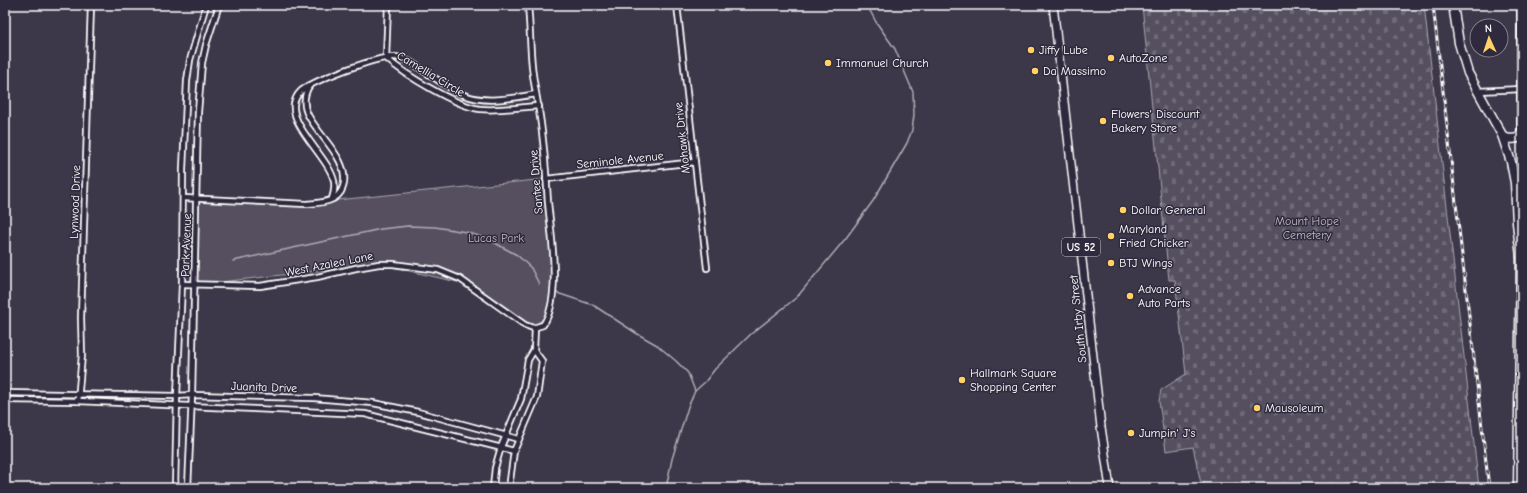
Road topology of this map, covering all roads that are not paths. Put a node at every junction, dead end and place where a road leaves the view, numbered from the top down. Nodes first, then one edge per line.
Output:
1 (91, 5) edge
2 (206, 5) edge
3 (219, 5) edge
4 (388, 5) edge
5 (528, 5) edge
6 (677, 5) edge
7 (1054, 5) edge
8 (1454, 5) edge
9 (1522, 5) edge
10 (386, 58) junction
11 (309, 86) junction
12 (1522, 89) edge
13 (1477, 91) junction
14 (536, 94) junction
15 (539, 106) junction
16 (1522, 133) edge
17 (1502, 135) junction
18 (695, 162) junction
19 (546, 179) junction
20 (183, 198) junction
21 (197, 199) junction
22 (332, 199) junction
23 (1522, 244) edge
24 (1521, 257) junction
25 (707, 268) dead end
26 (182, 284) junction
27 (194, 285) junction
28 (535, 328) junction
29 (534, 350) junction
30 (5, 393) edge
31 (78, 393) junction
32 (192, 395) junction
33 (177, 396) junction
34 (5, 400) edge
35 (78, 400) junction
36 (177, 404) junction
37 (192, 406) junction
38 (506, 436) junction
39 (518, 439) junction
40 (501, 447) junction
41 (514, 451) junction
42 (175, 488) edge
43 (188, 488) edge
44 (492, 488) edge
45 (509, 488) edge
46 (1110, 488) edge
47 (1518, 488) edge

1 - 31 street, Lynwood Drive
2 - 20 street, Park Avenue
3 - 21 street, Park Avenue
4 - 10 street
5 - 14 street, Santee Drive
6 - 18 street, Mohawk Drive
7 - 46 main road, South Irby Street / US 52
8 - 13 highway
9 - 12 highway
10 - 11 street, Camellia Circle
10 - 14 street, Camellia Circle
10 - 15 street, Camellia Circle
11 - 22 street
11 - 22 street, Camellia Circle
12 - 13 street
12 - 16 highway
13 - 17 highway
14 - 15 street, Santee Drive
15 - 19 street, Santee Drive
16 - 17 highway
17 - 24 highway
18 - 19 street, Seminole Avenue
18 - 25 street, Mohawk Drive
19 - 28 street, Santee Drive
20 - 21 street
20 - 26 street, Park Avenue
21 - 22 street
21 - 27 street, Park Avenue
23 - 24 highway
24 - 47 highway
26 - 27 street, West Azalea Lane
26 - 33 street, Park Avenue
27 - 28 street, West Azalea Lane
27 - 32 street, Park Avenue
28 - 29 street
29 - 38 street
29 - 39 street
30 - 31 street, Juanita Drive
31 - 33 street, Juanita Drive
31 - 35 street, Lynwood Drive
32 - 33 street, Juanita Drive
32 - 37 street, Park Avenue
32 - 38 street, Juanita Drive
33 - 36 street, Park Avenue
34 - 35 street, Juanita Drive
35 - 36 street, Juanita Drive
36 - 37 street, Juanita Drive
36 - 42 street, Park Avenue
37 - 40 street, Juanita Drive
37 - 43 street, Park Avenue
38 - 39 street, Juanita Drive
38 - 40 street
39 - 41 street
40 - 41 street, Juanita Drive
40 - 44 street
41 - 45 street

